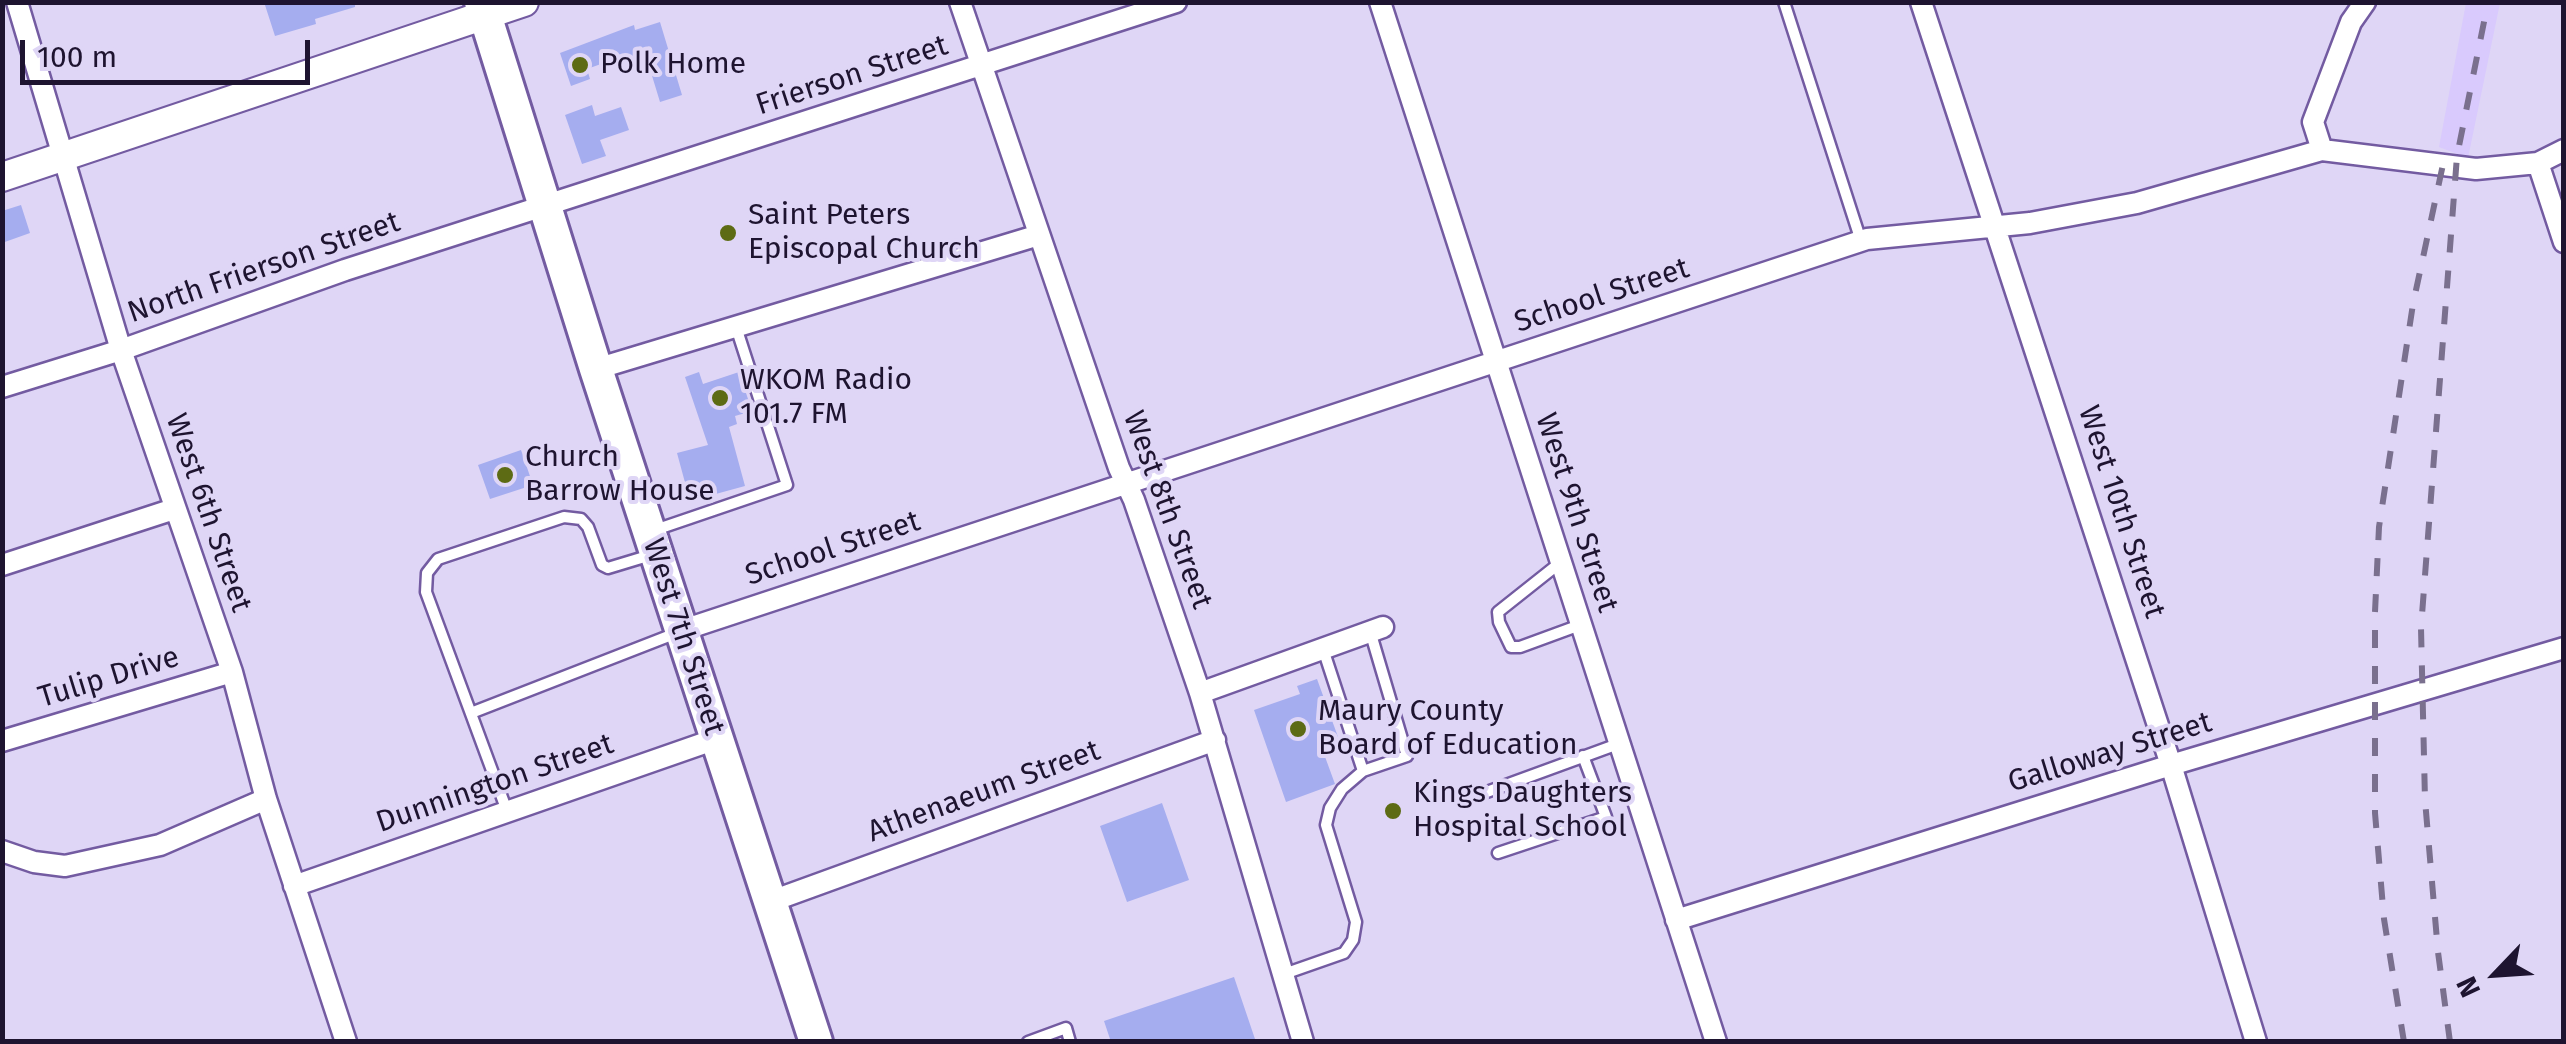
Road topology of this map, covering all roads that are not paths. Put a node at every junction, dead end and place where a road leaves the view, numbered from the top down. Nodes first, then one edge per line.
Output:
1 (17, 2) edge
2 (524, 2) edge
3 (960, 2) edge
4 (1176, 2) edge
5 (1380, 2) edge
6 (1784, 2) edge
7 (1921, 2) edge
8 (2365, 2) edge
9 (483, 9) edge
10 (982, 65) junction
11 (2322, 150) junction
12 (2564, 150) edge
13 (65, 156) junction
14 (2538, 163) junction
15 (2, 176) edge
16 (546, 207) junction
17 (1996, 224) junction
18 (1039, 235) junction
19 (1861, 241) junction
20 (2564, 242) edge
21 (736, 327) junction
22 (121, 350) junction
23 (1496, 362) junction
24 (596, 369) junction
25 (2, 387) edge
26 (1126, 484) junction
27 (174, 509) junction
28 (654, 543) junction
29 (1562, 561) junction
30 (2, 565) edge
31 (1580, 625) junction
32 (1376, 629) joint
33 (680, 631) junction
34 (2564, 648) edge
35 (1323, 649) junction
36 (232, 672) junction
37 (1200, 693) junction
38 (471, 714) junction
39 (716, 739) junction
40 (1215, 740) junction
41 (2, 741) edge
42 (1618, 744) junction
43 (1584, 756) junction
44 (2171, 765) junction
45 (1363, 771) junction
46 (1484, 793) dead end
47 (266, 799) junction
48 (508, 812) junction
49 (2, 851) edge
50 (1498, 853) dead end
51 (294, 886) junction
52 (772, 901) junction
53 (1676, 920) junction
54 (1284, 974) junction
55 (346, 1042) edge
56 (816, 1042) edge
57 (1028, 1042) edge
58 (1070, 1042) edge
59 (1303, 1042) edge
60 (1716, 1042) edge
61 (2256, 1042) edge

1 - 13 street, West 6th Street
2 - 9 street
3 - 10 street, West 8th Street
4 - 10 street, Frierson Street
5 - 23 street, West 9th Street
6 - 19 lane
7 - 17 street, West 10th Street
8 - 11 street
9 - 13 street
9 - 16 main road, West 7th Street
10 - 16 street, Frierson Street
10 - 18 street, West 8th Street
11 - 14 street, School Street
11 - 17 street, School Street
12 - 14 street, School Street
13 - 15 street
13 - 22 street, West 6th Street
14 - 20 street
16 - 22 street, North Frierson Street
16 - 24 main road, West 7th Street
17 - 19 street, School Street
17 - 44 street, West 10th Street
18 - 21 street
18 - 26 street, West 8th Street
19 - 23 street, School Street
21 - 24 street
21 - 28 lane
22 - 25 street, North Frierson Street
22 - 27 street, West 6th Street
23 - 26 street, School Street
23 - 29 street, West 9th Street
24 - 28 main road, West 7th Street
26 - 33 street, School Street
26 - 37 street, West 8th Street
27 - 30 street
27 - 36 street, West 6th Street
28 - 33 main road, West 7th Street
28 - 38 lane
29 - 31 street, West 9th Street
29 - 31 lane
31 - 42 street, West 9th Street
32 - 35 street
32 - 45 lane
33 - 38 lane
33 - 39 main road, West 7th Street
34 - 44 street, Galloway Street
35 - 37 street
35 - 45 lane
36 - 41 street, Tulip Drive
36 - 47 street, West 6th Street
37 - 40 street, West 8th Street
38 - 48 lane
39 - 48 street, Dunnington Street
39 - 52 main road, West 7th Street
40 - 52 street, Athenaeum Street
40 - 54 street, West 8th Street
42 - 43 lane
42 - 53 street, West 9th Street
43 - 46 lane
43 - 50 lane
44 - 53 street, Galloway Street
44 - 61 street, West 10th Street
45 - 54 lane
47 - 49 street
47 - 51 street, West 6th Street
48 - 51 street, Dunnington Street
51 - 55 street, West 6th Street
52 - 56 main road, West 7th Street
53 - 60 street, West 9th Street
54 - 59 street, West 8th Street
57 - 58 lane

